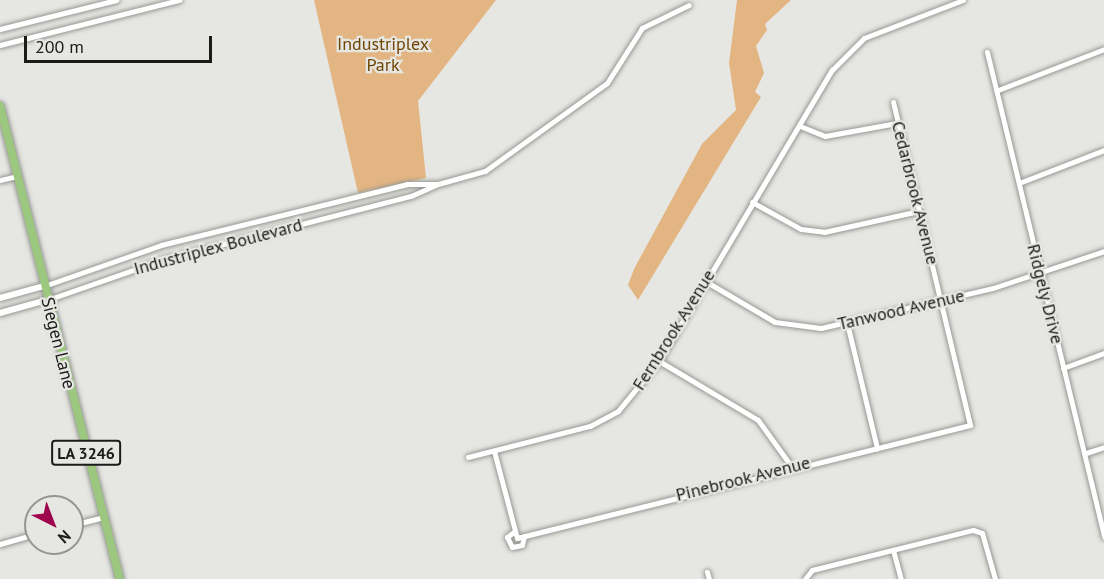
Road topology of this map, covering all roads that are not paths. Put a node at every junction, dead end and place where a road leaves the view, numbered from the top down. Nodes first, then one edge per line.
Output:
1 (116, 0) edge
2 (179, 0) edge
3 (963, 0) edge
4 (689, 5) dead end
5 (0, 29) edge
6 (0, 45) edge
7 (1104, 49) edge
8 (987, 52) dead end
9 (998, 90) junction
10 (893, 102) dead end
11 (0, 106) edge
12 (897, 123) junction
13 (800, 126) junction
14 (1104, 150) edge
15 (18, 176) junction
16 (0, 180) edge
17 (1019, 183) junction
18 (438, 184) junction
19 (752, 202) junction
20 (919, 212) junction
21 (1104, 251) edge
22 (1040, 275) junction
23 (705, 280) junction
24 (44, 286) junction
25 (0, 298) edge
26 (47, 300) junction
27 (941, 301) junction
28 (0, 314) edge
29 (847, 323) junction
30 (1104, 353) edge
31 (659, 361) junction
32 (1063, 368) junction
33 (970, 425) joint
34 (1104, 447) edge
35 (877, 448) junction
36 (494, 451) junction
37 (1086, 453) junction
38 (468, 457) dead end
39 (791, 466) junction
40 (104, 517) junction
41 (84, 522) edge
42 (515, 531) junction
43 (524, 536) junction
44 (24, 537) edge
45 (1104, 537) edge
46 (0, 544) edge
47 (893, 550) junction
48 (805, 577) edge
49 (120, 579) edge
50 (900, 579) edge
51 (995, 579) edge

1 - 5 street
2 - 6 street
3 - 13 street, Fernbrook Avenue
4 - 18 street, Industriplex Boulevard
7 - 9 street
8 - 9 street, Ridgely Drive
9 - 17 street, Ridgely Drive
10 - 12 street, Cedarbrook Avenue
11 - 15 main road, Siegen Lane / LA 3246
12 - 13 street
12 - 20 street, Cedarbrook Avenue
13 - 19 street, Fernbrook Avenue
14 - 17 street
15 - 16 street
15 - 24 main road, Siegen Lane / LA 3246
17 - 22 street, Ridgely Drive
18 - 24 street, Industriplex Boulevard
18 - 26 street, Industriplex Boulevard
19 - 20 street
19 - 23 street, Fernbrook Avenue
20 - 27 street, Cedarbrook Avenue
21 - 22 street, Tanwood Avenue
22 - 27 street, Tanwood Avenue
22 - 32 street, Ridgely Drive
23 - 29 street, Tanwood Avenue
23 - 31 street, Fernbrook Avenue
24 - 25 street, Industriplex Boulevard
24 - 26 main road, Siegen Lane / LA 3246
26 - 28 street, Industriplex Boulevard
26 - 40 main road, Siegen Lane / LA 3246
27 - 29 street, Tanwood Avenue
27 - 33 street, Cedarbrook Avenue
29 - 35 street
30 - 32 street
31 - 36 street, Fernbrook Avenue
31 - 39 street
32 - 37 street, Ridgely Drive
33 - 35 street, Pinebrook Avenue
34 - 37 street
35 - 39 street, Pinebrook Avenue
36 - 38 street, Fernbrook Avenue
36 - 42 street
37 - 45 street, Ridgely Drive
39 - 43 street, Pinebrook Avenue
40 - 41 street
40 - 49 main road, Siegen Lane / LA 3246
42 - 43 street, Pinebrook Avenue
42 - 43 street
44 - 46 street
47 - 48 street
47 - 50 street
47 - 51 street

